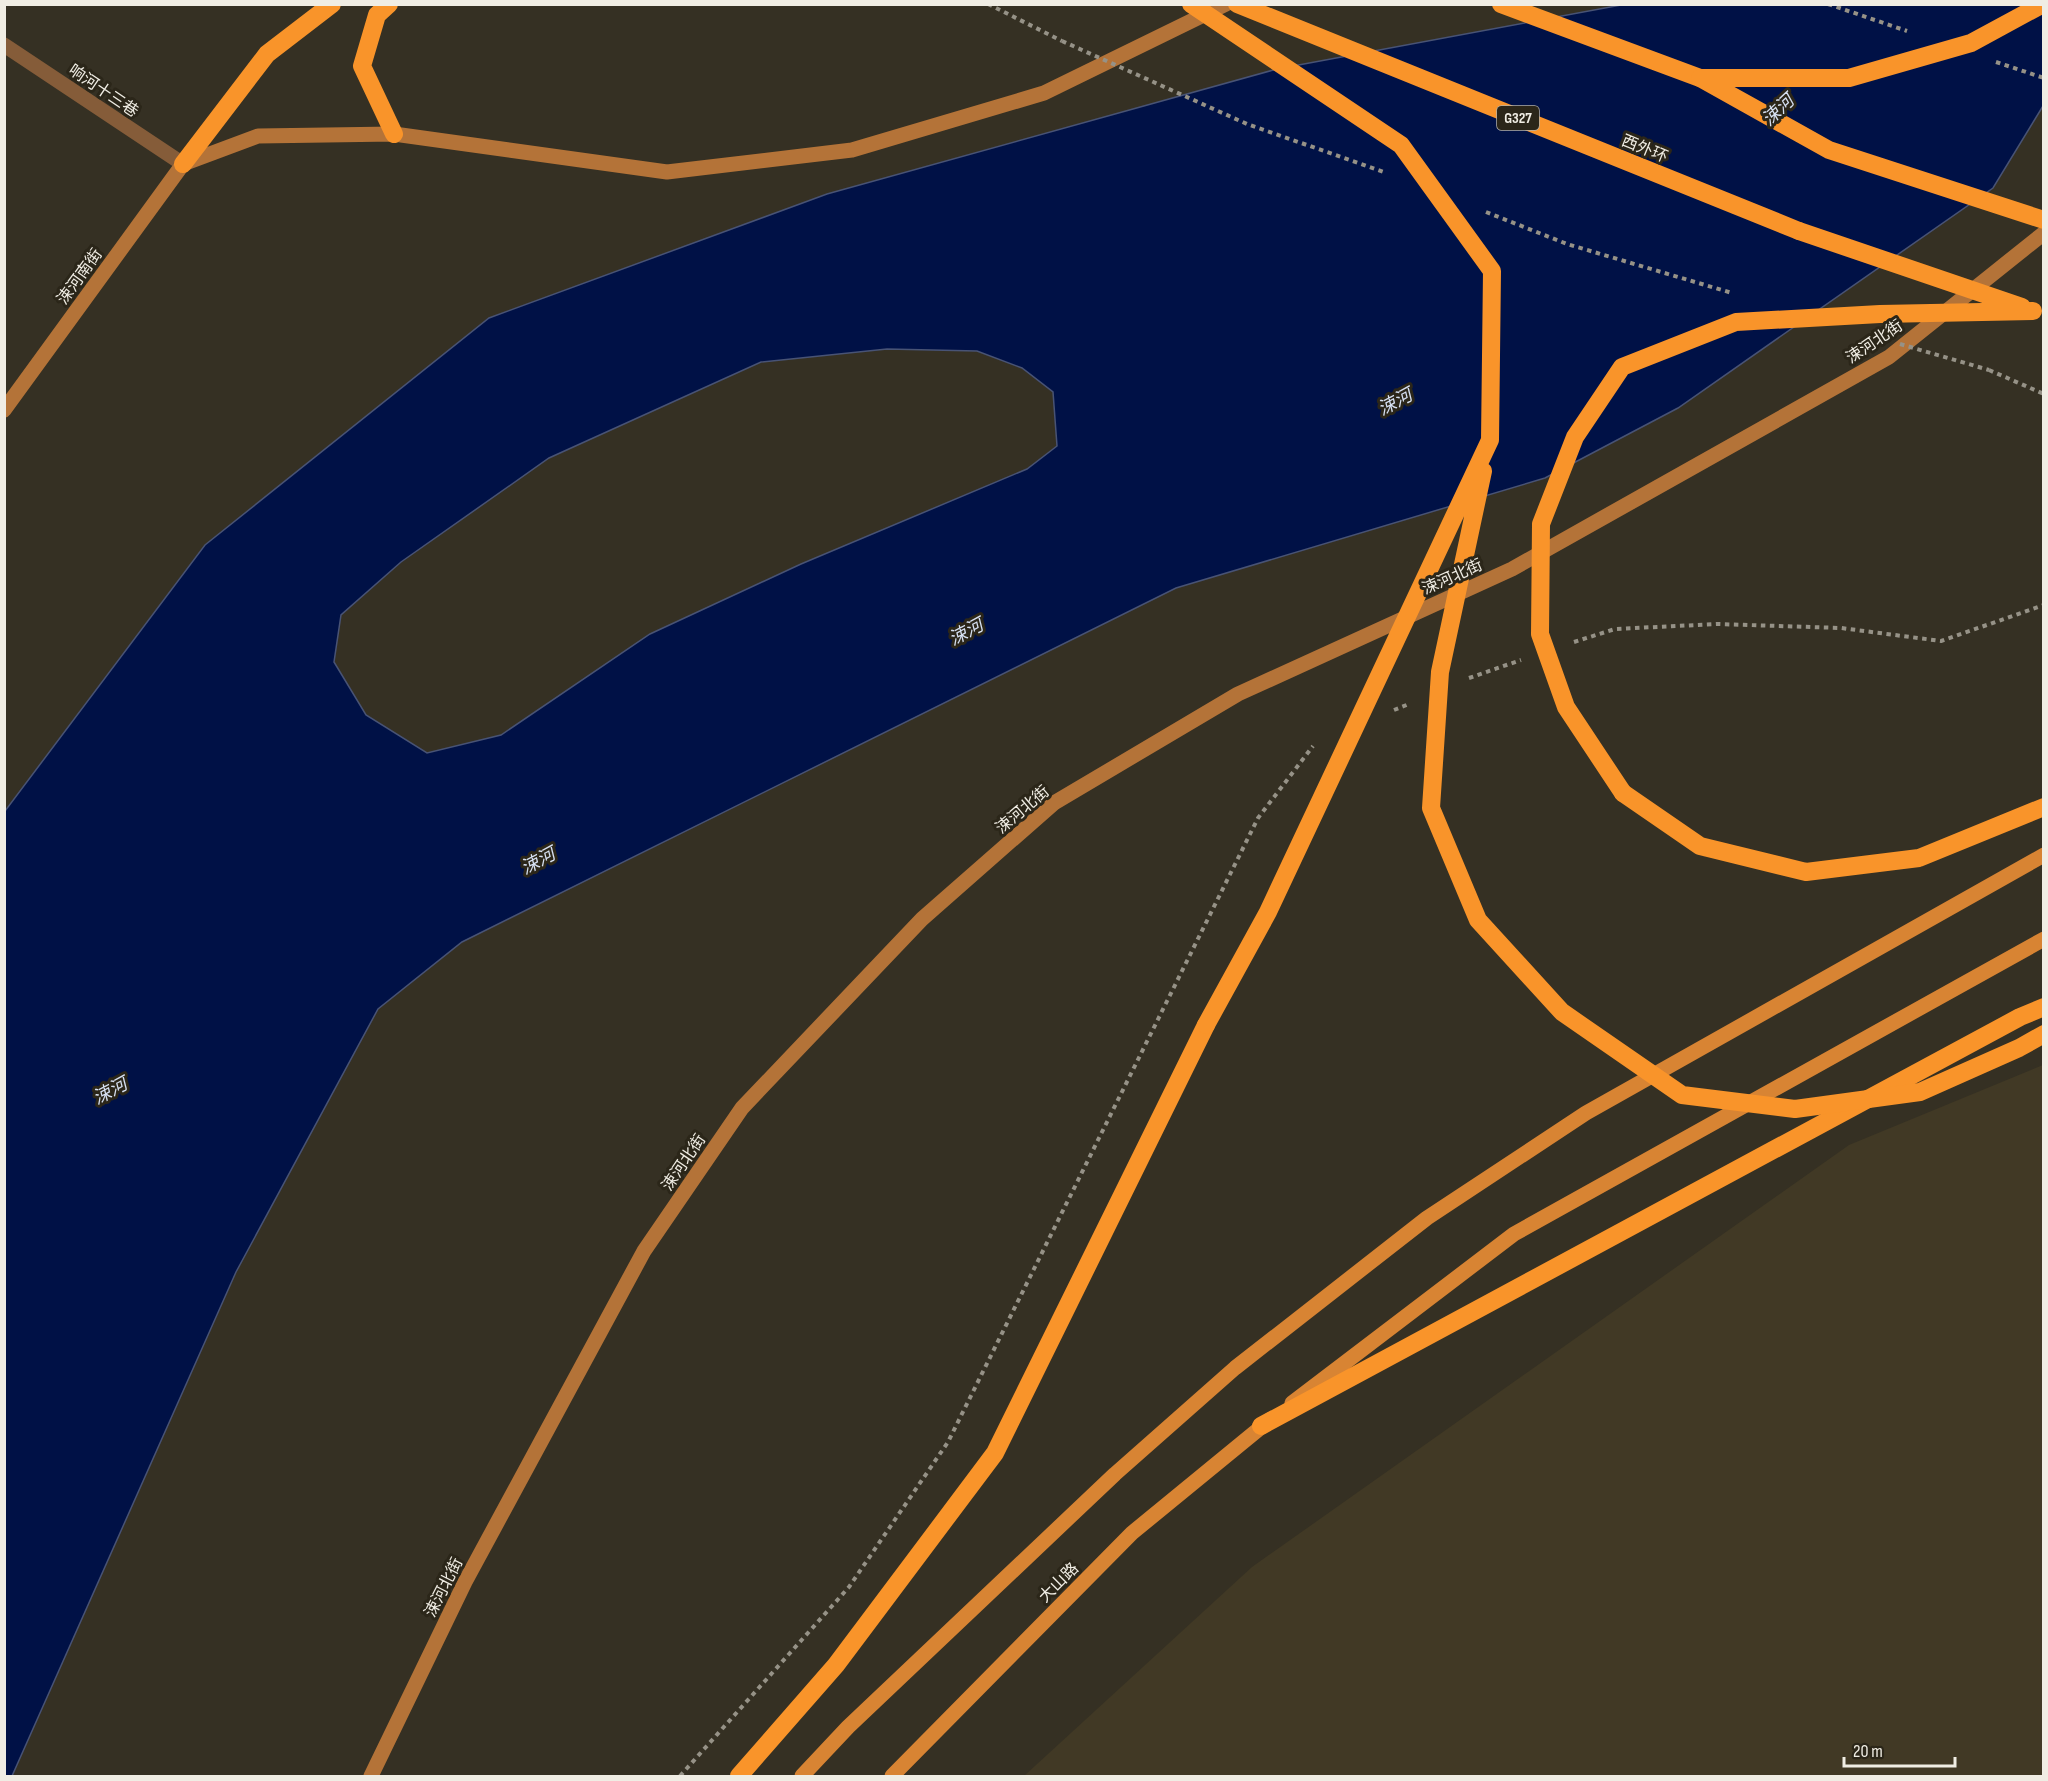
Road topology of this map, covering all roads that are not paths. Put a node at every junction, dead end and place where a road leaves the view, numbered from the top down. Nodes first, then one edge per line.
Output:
1 (332, 4) edge
2 (389, 4) edge
3 (1191, 4) edge
4 (1226, 4) edge
5 (1237, 4) edge
6 (1501, 4) edge
7 (2043, 4) edge
8 (4, 45) edge
9 (1700, 78) junction
10 (394, 134) junction
11 (183, 164) junction
12 (2043, 220) edge
13 (2043, 233) edge
14 (2038, 312) edge
15 (4, 410) edge
16 (1490, 440) junction
17 (2043, 807) edge
18 (2043, 855) edge
19 (2043, 939) edge
20 (2043, 1007) edge
21 (2043, 1034) edge
22 (1262, 1426) junction
23 (372, 1776) edge
24 (739, 1776) edge
25 (802, 1776) edge
26 (892, 1776) edge

1 - 11 highway
2 - 10 highway
3 - 16 highway, bridge
4 - 10 main road
5 - 14 highway, 西外环 / G327, bridge
6 - 9 highway
7 - 9 highway, bridge
8 - 11 street, 响河十三巷
9 - 12 highway
10 - 11 main road
11 - 15 main road, 涑河南街
13 - 23 main road, 涑河北街
14 - 17 highway, bridge
16 - 21 highway, bridge
16 - 24 highway, bridge
18 - 25 main road
19 - 22 main road, 大山路
20 - 22 highway
22 - 26 main road, 大山路

